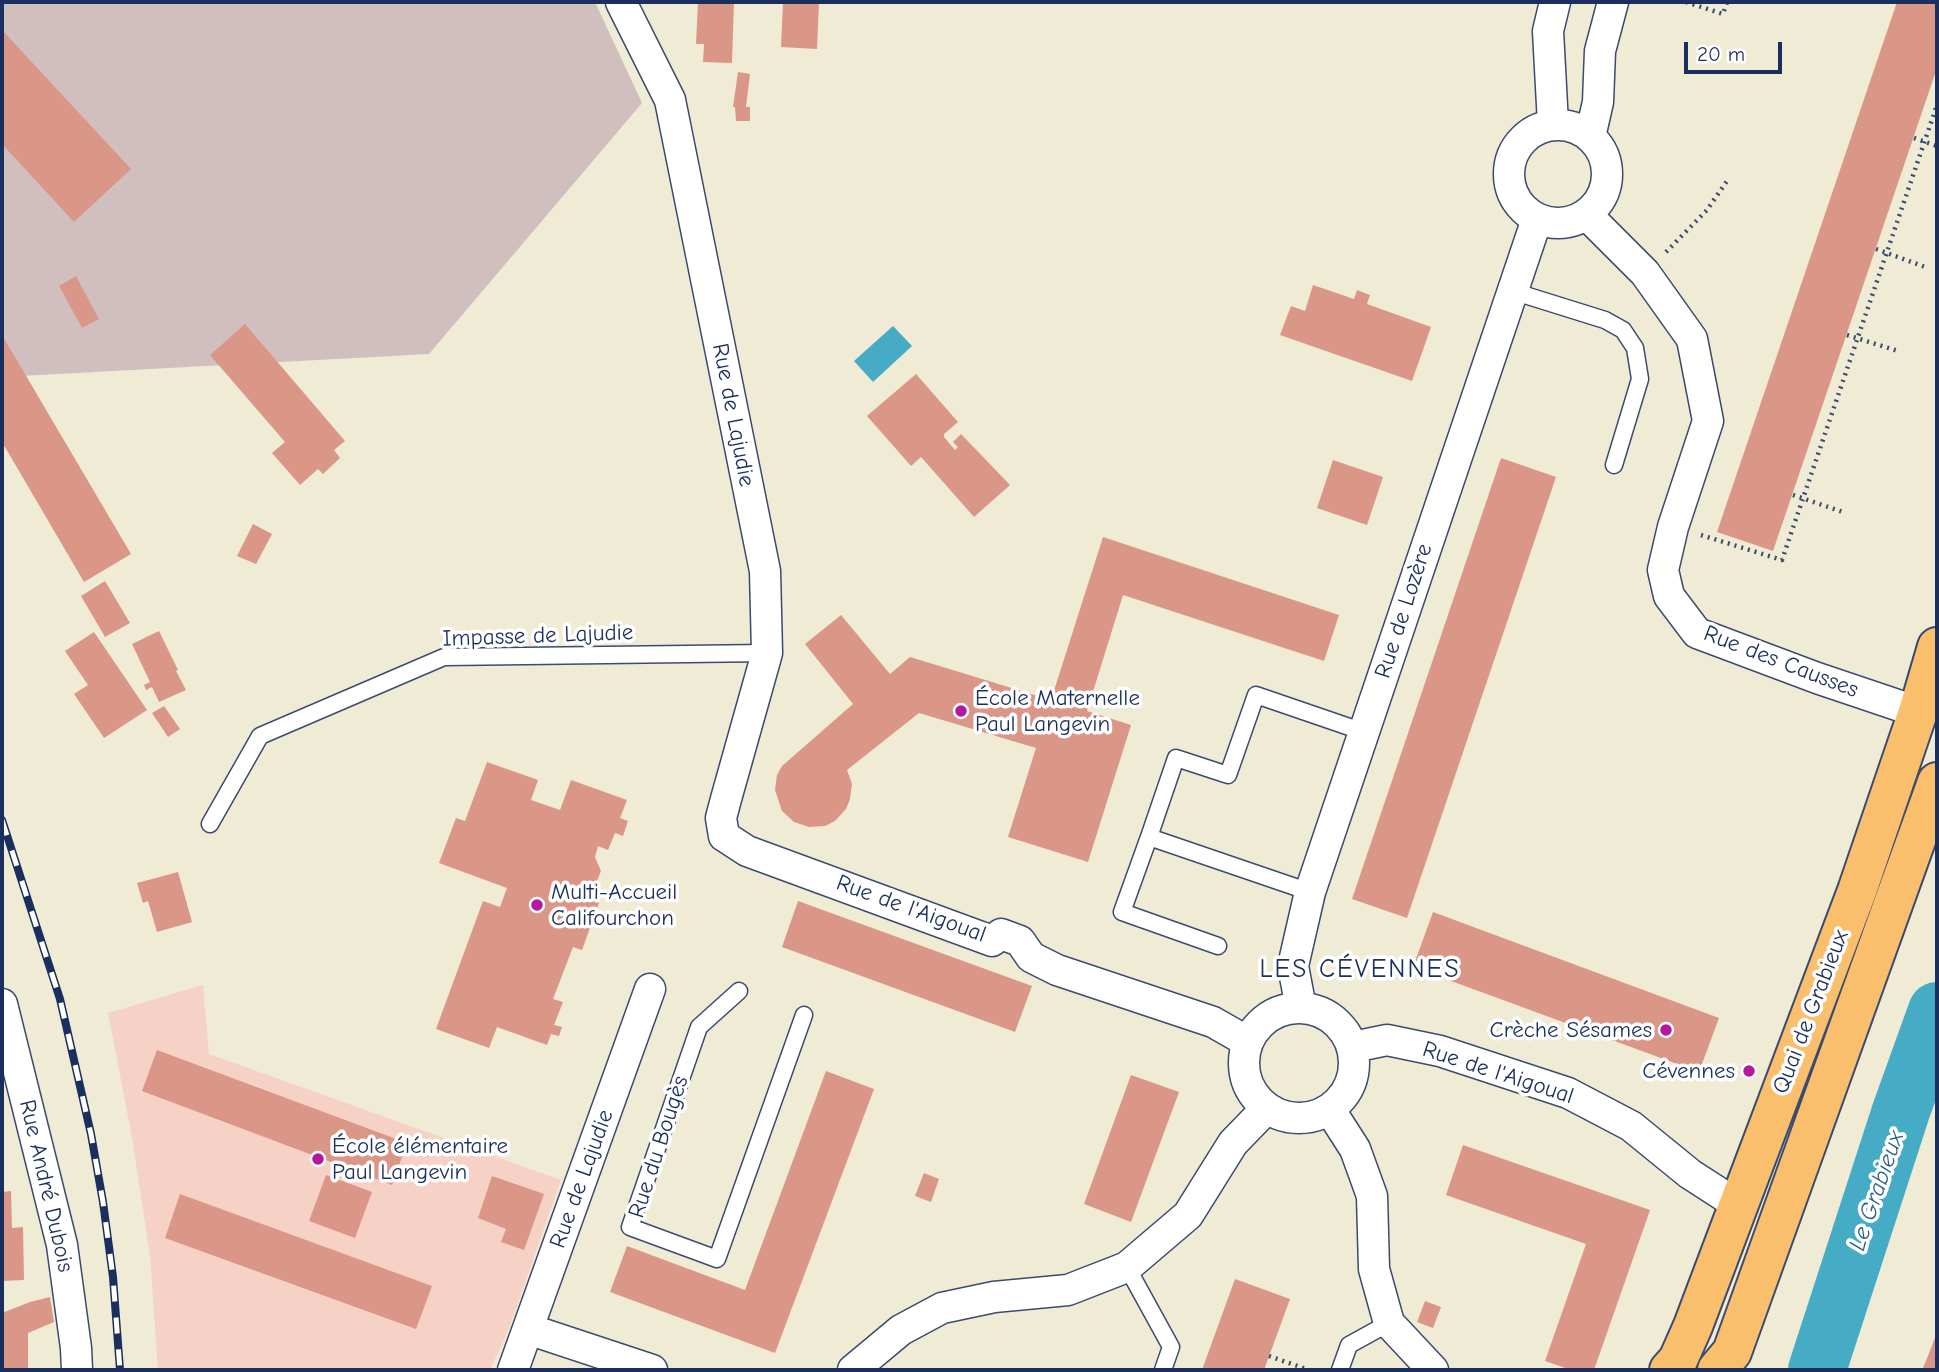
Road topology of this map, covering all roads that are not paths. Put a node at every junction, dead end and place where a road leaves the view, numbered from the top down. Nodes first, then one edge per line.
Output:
1 (621, 2) edge
2 (1555, 2) edge
3 (1613, 2) edge
4 (1553, 124) junction
5 (1590, 137) junction
6 (1586, 214) junction
7 (1537, 219) junction
8 (1512, 291) junction
9 (1614, 464) dead end
10 (1937, 647) edge
11 (767, 653) junction
12 (1918, 712) junction
13 (1364, 732) junction
14 (1937, 782) edge
15 (209, 824) dead end
16 (724, 836) joint
17 (1149, 837) junction
18 (1310, 892) junction
19 (1218, 946) dead end
20 (650, 989) dead end
21 (739, 991) dead end
22 (2, 1004) edge
23 (1301, 1008) junction
24 (804, 1015) dead end
25 (1248, 1042) junction
26 (1353, 1047) junction
27 (1267, 1108) junction
28 (1329, 1110) junction
29 (1738, 1205) junction
30 (1127, 1267) junction
31 (1389, 1323) junction
32 (528, 1329) junction
33 (77, 1370) edge
34 (513, 1370) edge
35 (652, 1370) edge
36 (853, 1370) edge
37 (1163, 1370) edge
38 (1340, 1370) edge
39 (1433, 1370) edge
40 (1669, 1370) edge
41 (1717, 1370) edge

1 - 11 street, Rue de Lajudie
2 - 4 street
3 - 5 street
4 - 5 street
4 - 7 street
5 - 6 street
6 - 7 street
6 - 12 street, Rue des Causses
7 - 8 street, Rue de Lozère
8 - 9 lane
8 - 13 street, Rue de Lozère
10 - 12 main road, Quai de Grabieux
11 - 15 lane, Impasse de Lajudie
11 - 16 street, Rue de Lajudie
12 - 29 main road, Quai de Grabieux
13 - 17 lane
13 - 18 street, Rue de Lozère
14 - 41 main road, Quai de Grabieux
16 - 25 street, Rue de l'Aigoual
17 - 18 lane
17 - 19 lane
18 - 23 street, Rue de Lozère
20 - 32 street, Rue de Lajudie
21 - 24 lane, Rue du Bougès
22 - 33 street, Rue André Dubois
23 - 25 street
23 - 26 street
25 - 27 street
26 - 28 street
26 - 29 street, Rue de l'Aigoual
27 - 28 street
27 - 30 street
28 - 31 street
29 - 40 main road, Quai de Grabieux
30 - 36 street
30 - 37 lane
31 - 38 lane
31 - 39 street
32 - 34 street, Rue de Lajudie
32 - 35 street

